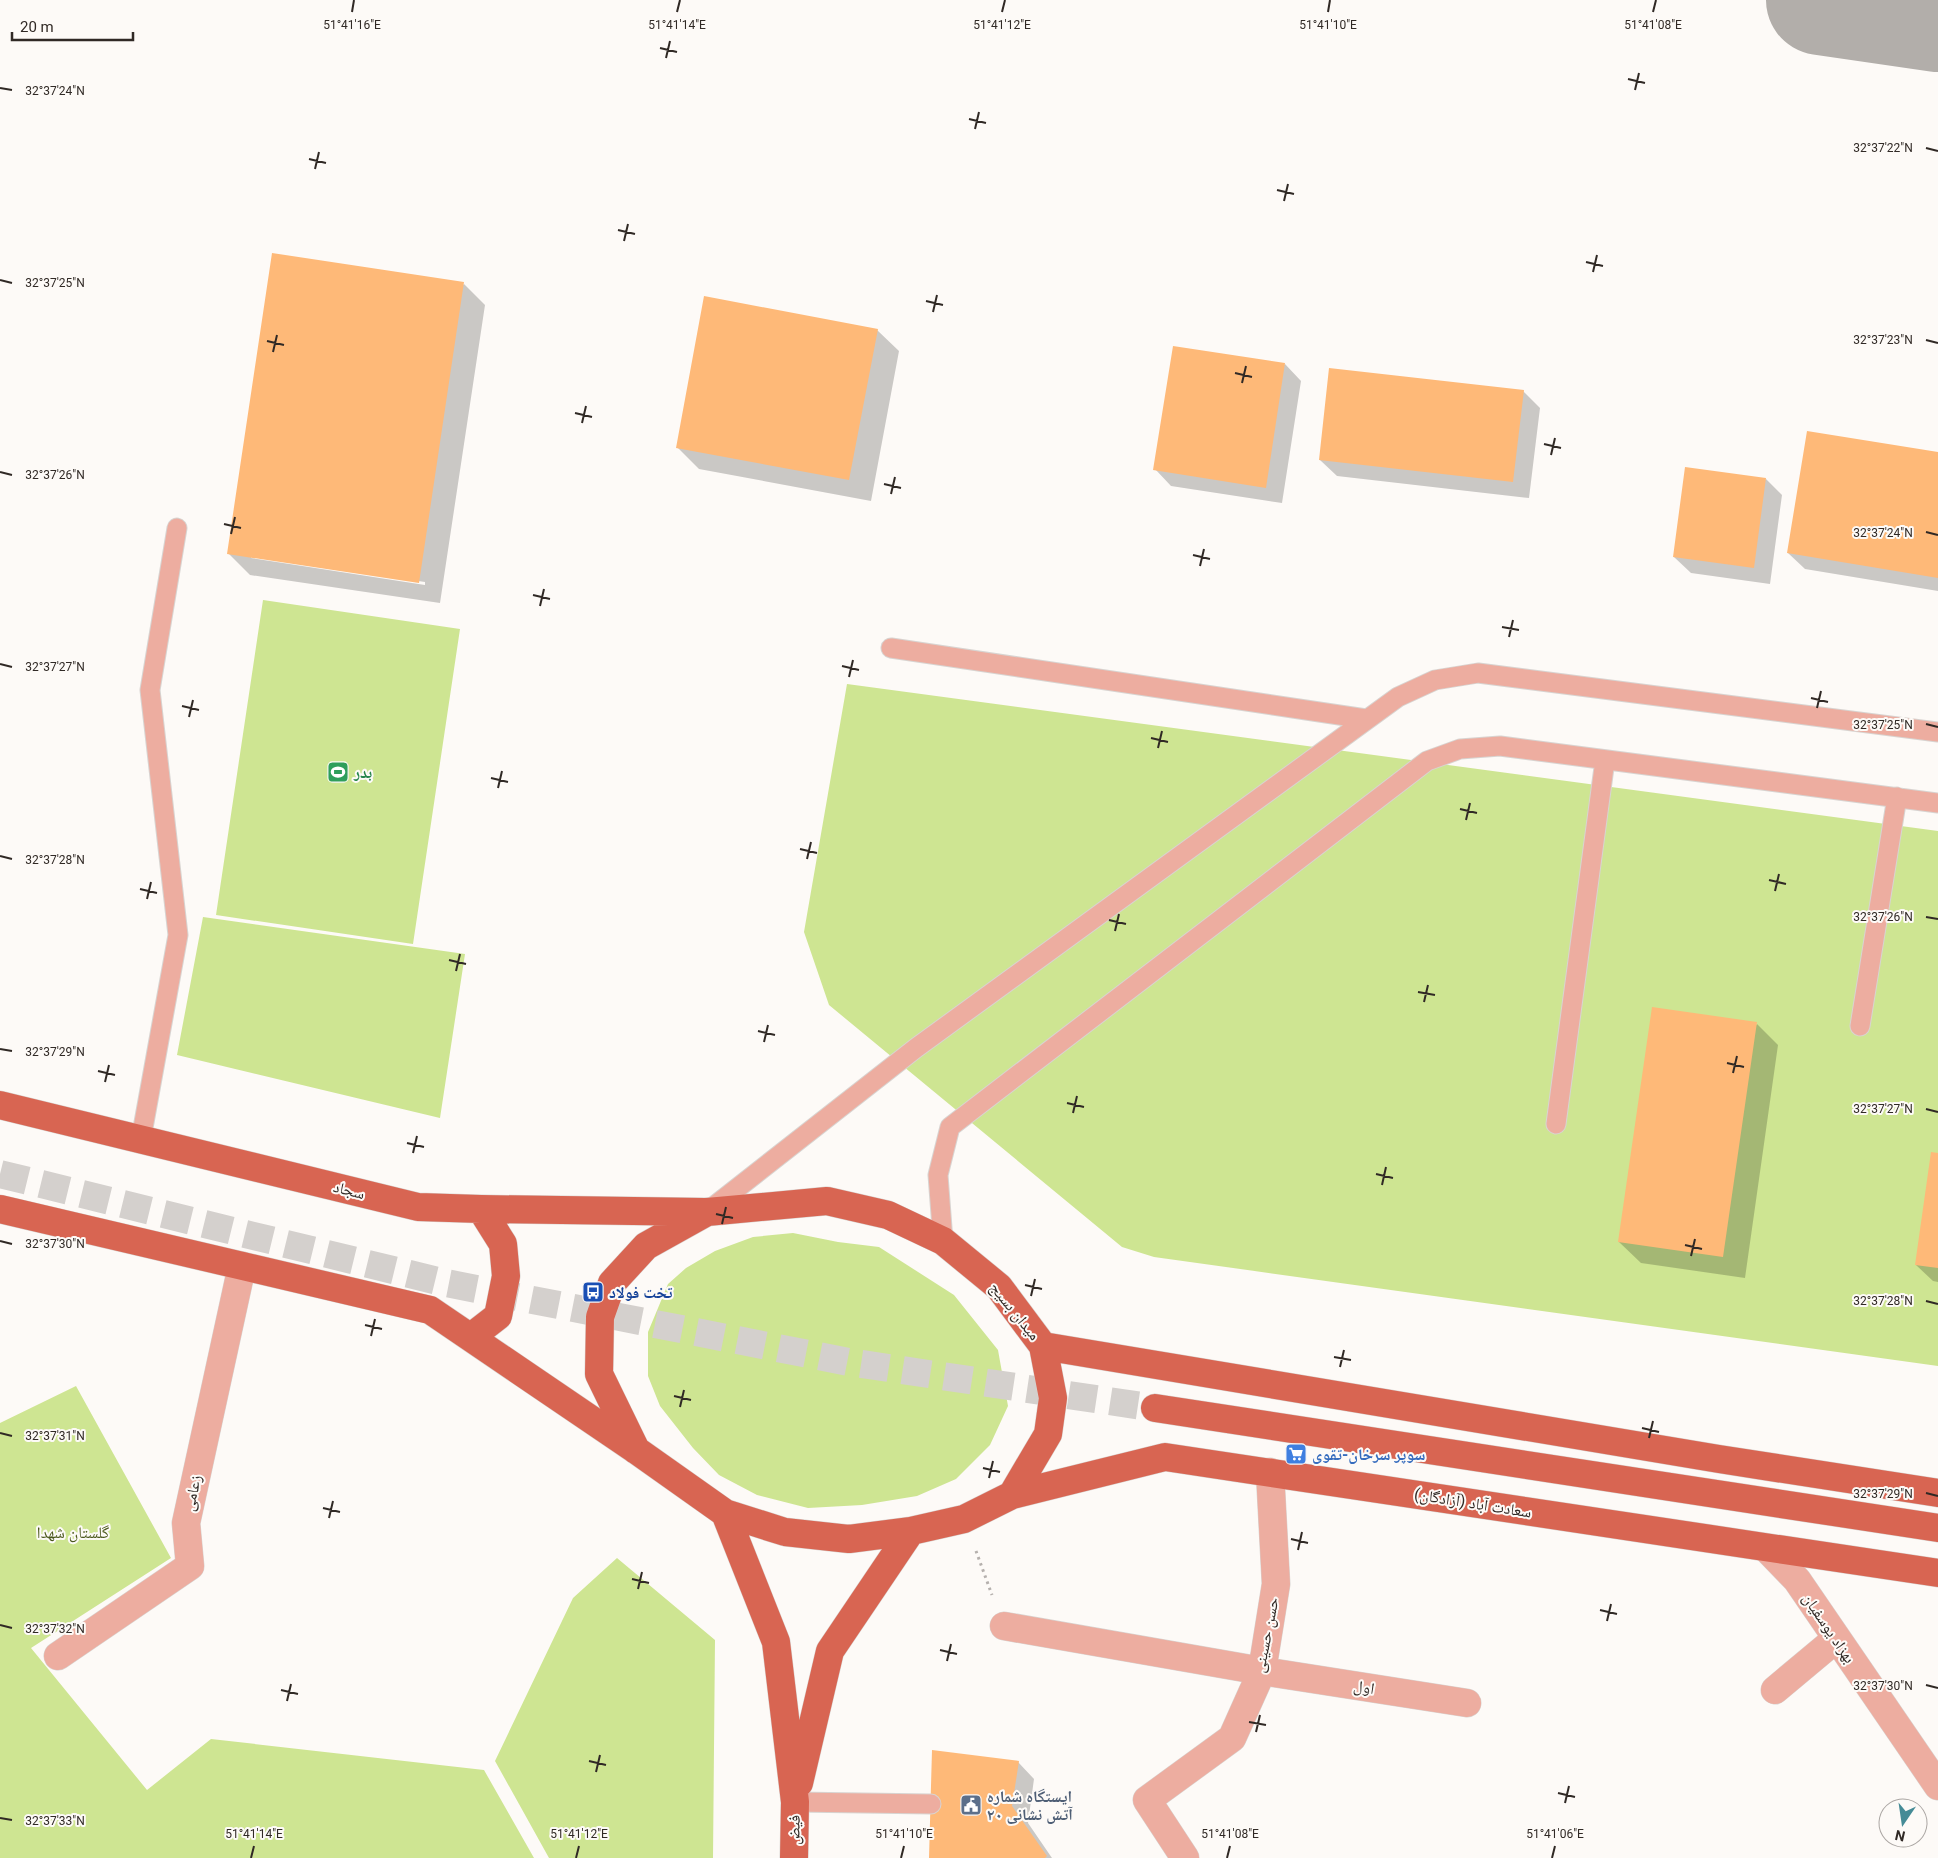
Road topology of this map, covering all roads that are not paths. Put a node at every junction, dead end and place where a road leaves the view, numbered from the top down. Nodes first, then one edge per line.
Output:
1 (177, 528) dead end
2 (892, 648) dead end
3 (1366, 719) junction
4 (1938, 732) edge
5 (1605, 760) junction
6 (1897, 797) junction
7 (1938, 803) edge
8 (1860, 1026) dead end
9 (0, 1105) edge
10 (1556, 1124) dead end
11 (141, 1139) junction
12 (0, 1209) edge
13 (481, 1209) junction
14 (707, 1212) junction
15 (943, 1241) junction
16 (242, 1266) junction
17 (471, 1337) junction
18 (1043, 1346) junction
19 (1154, 1408) tunnel mouth
20 (636, 1450) junction
21 (1270, 1472) junction
22 (1938, 1493) edge
23 (1012, 1495) junction
24 (724, 1513) junction
25 (1938, 1528) edge
26 (911, 1531) junction
27 (1766, 1548) junction
28 (1938, 1573) edge
29 (1004, 1626) road end
30 (1836, 1638) junction
31 (58, 1656) dead end
32 (1262, 1670) junction
33 (1775, 1690) dead end
34 (1467, 1703) dead end
35 (1938, 1786) edge
36 (795, 1802) junction
37 (931, 1804) dead end
38 (794, 1858) edge
39 (1186, 1858) edge

1 - 11 lane
2 - 3 lane
3 - 4 lane
3 - 14 lane
5 - 6 lane
5 - 10 lane
5 - 15 lane
6 - 7 lane
6 - 8 lane
9 - 11 main road, سجاد
11 - 13 main road, سجاد
12 - 16 main road
13 - 14 main road, سجاد
13 - 17 main road
14 - 15 main road, میدان بسیج
14 - 20 main road, میدان بسیج
15 - 18 main road, میدان بسیج
16 - 17 main road
16 - 31 street, زعامی
17 - 20 main road
18 - 22 main road
18 - 23 main road, میدان بسیج
19 - 25 main road
20 - 24 main road, میدان بسیج
21 - 23 main road, سعادت آباد (آزادگان)
21 - 27 main road, سعادت آباد (آزادگان)
21 - 32 street, حسن حسینی
23 - 26 main road, میدان بسیج
24 - 26 main road, میدان بسیج
24 - 36 main road
26 - 36 main road
27 - 28 main road, سعادت آباد (آزادگان)
27 - 30 street, بهزاد یوسفیان
29 - 32 street, اول
30 - 33 street
30 - 35 street, بهزاد یوسفیان
32 - 34 street, اول
32 - 39 street, حسن حسینی
36 - 37 lane
36 - 38 main road, فیض

